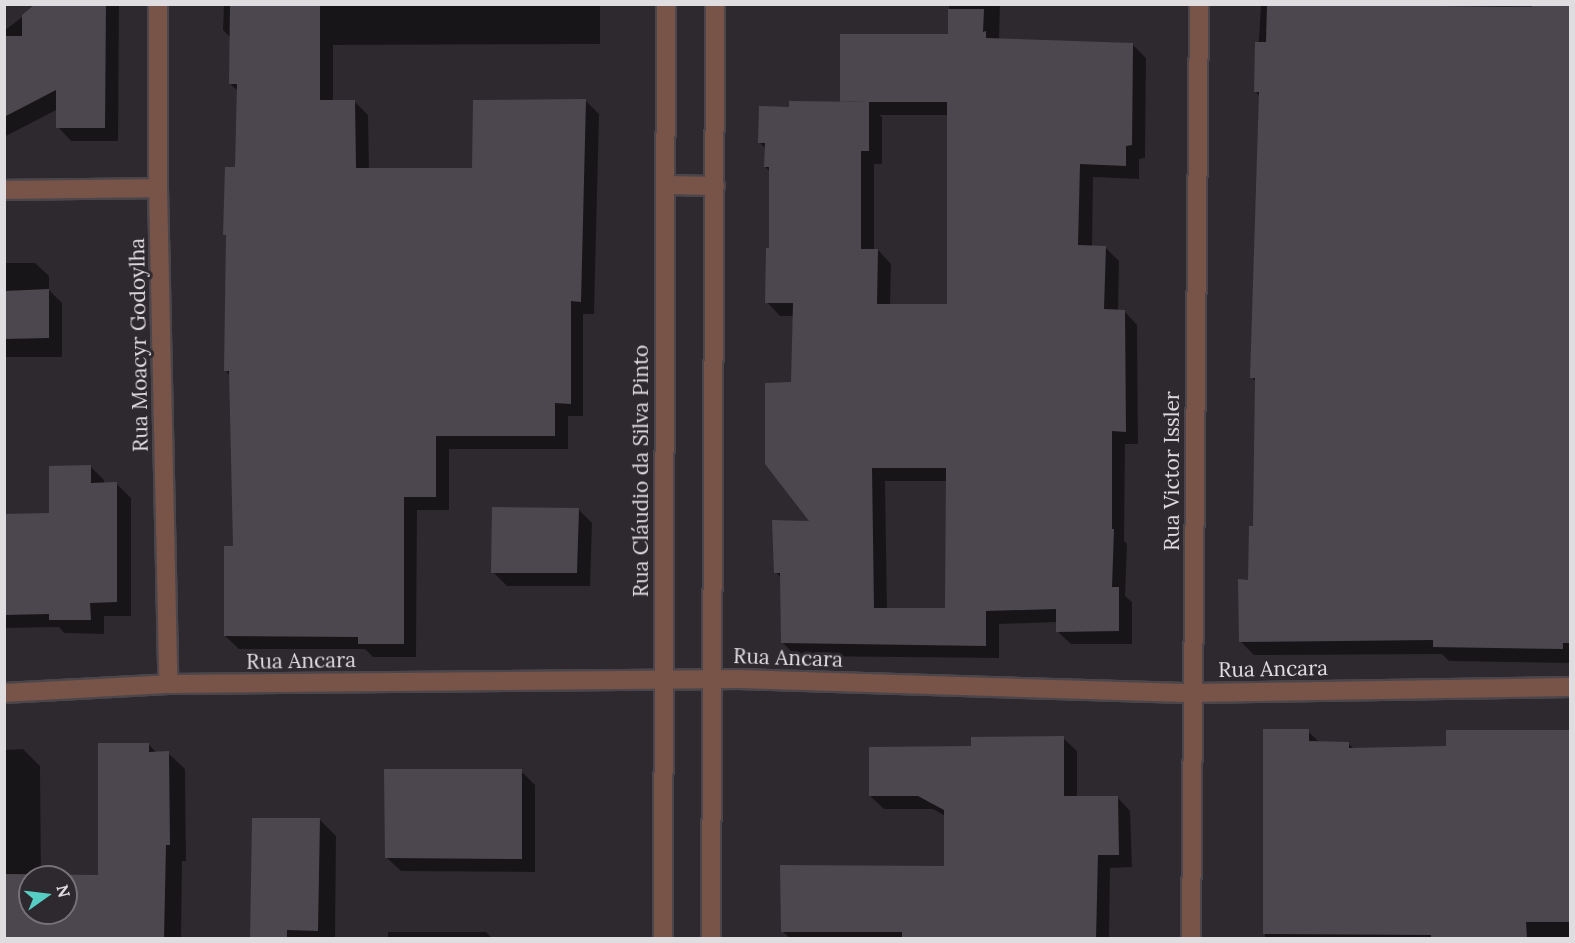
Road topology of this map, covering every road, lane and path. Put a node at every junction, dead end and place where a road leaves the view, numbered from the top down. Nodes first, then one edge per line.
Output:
1 (158, 4) edge
2 (666, 4) edge
3 (716, 4) edge
4 (1199, 4) edge
5 (666, 185) junction
6 (714, 186) junction
7 (158, 188) junction
8 (4, 190) edge
9 (662, 679) junction
10 (712, 679) junction
11 (168, 684) junction
12 (1570, 687) edge
13 (4, 693) edge
14 (1193, 693) junction
15 (663, 939) edge
16 (711, 939) edge
17 (1191, 939) edge

1 - 7 street, Rua Moacyr Godoylha
2 - 5 street, Rua Cláudio da Silva Pinto
3 - 6 street
4 - 14 street, Rua Victor Issler
5 - 6 street
5 - 9 street, Rua Cláudio da Silva Pinto
6 - 10 street
7 - 8 street
7 - 11 street, Rua Moacyr Godoylha
9 - 10 street, Rua Ancara
9 - 11 street, Rua Ancara
9 - 15 street, Rua Cláudio da Silva Pinto
10 - 14 street, Rua Ancara
10 - 16 street
11 - 13 street, Rua Ancara
12 - 14 street, Rua Ancara
14 - 17 street, Rua Victor Issler

